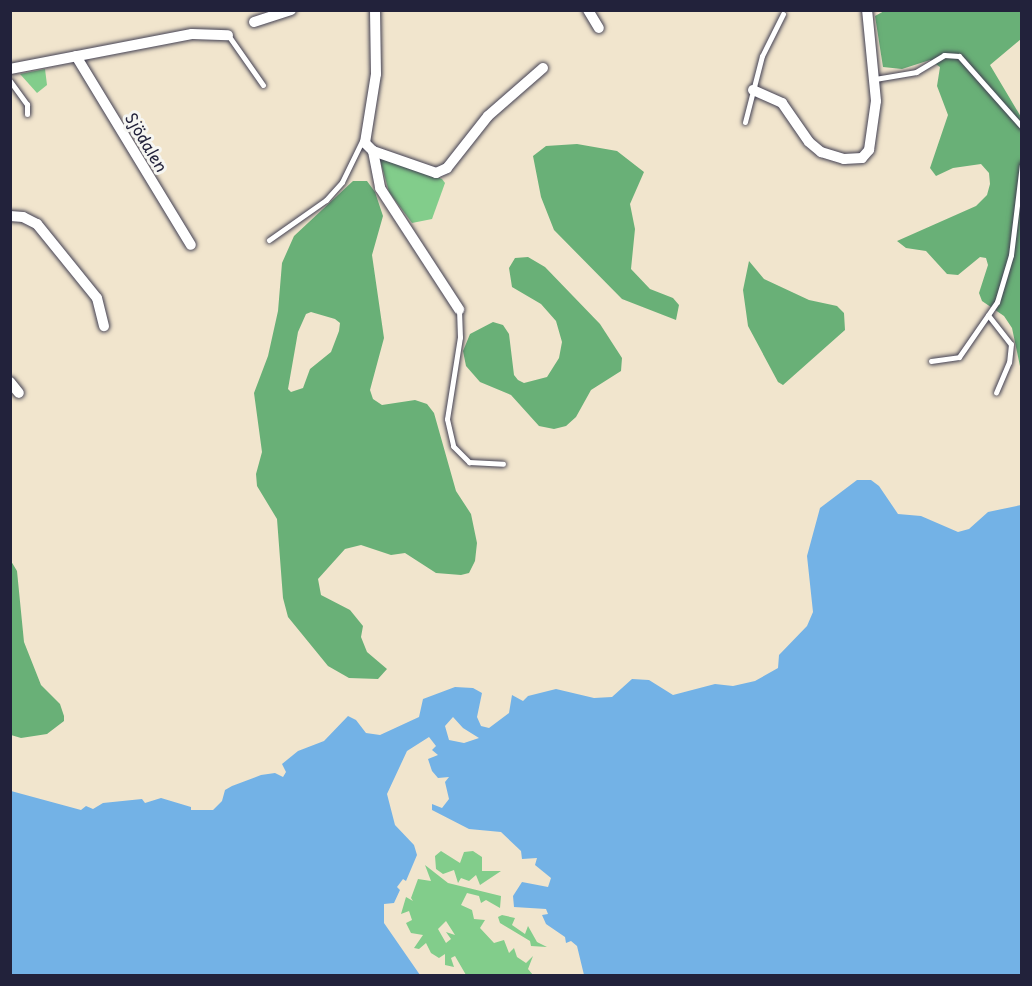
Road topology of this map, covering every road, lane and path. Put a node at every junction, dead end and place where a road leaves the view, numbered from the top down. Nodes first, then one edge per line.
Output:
1 (291, 10) edge
2 (375, 10) edge
3 (588, 10) edge
4 (867, 10) edge
5 (783, 14) dead end
6 (254, 22) dead end
7 (599, 28) dead end
8 (228, 35) joint
9 (76, 56) junction
10 (10, 69) edge
11 (543, 69) dead end
12 (875, 79) junction
13 (10, 81) edge
14 (263, 85) dead end
15 (753, 90) junction
16 (27, 114) dead end
17 (745, 122) dead end
18 (1022, 127) edge
19 (364, 138) junction
20 (373, 151) junction
21 (1022, 164) edge
22 (10, 216) edge
23 (269, 240) dead end
24 (191, 245) dead end
25 (459, 309) joint
26 (988, 315) junction
27 (104, 326) dead end
28 (930, 361) dead end
29 (10, 381) edge
30 (996, 392) dead end
31 (18, 393) dead end
32 (503, 464) dead end

1 - 6 street
2 - 19 street
3 - 7 street
4 - 12 street
5 - 15 lane
8 - 9 street
8 - 14 lane
9 - 10 street
9 - 24 street, Sjödalen
11 - 20 street
12 - 15 street
12 - 18 lane
13 - 16 lane
15 - 17 lane
19 - 20 street
19 - 23 lane
20 - 25 street
21 - 26 lane
22 - 27 street
25 - 32 lane
26 - 28 lane
26 - 30 lane
29 - 31 street

